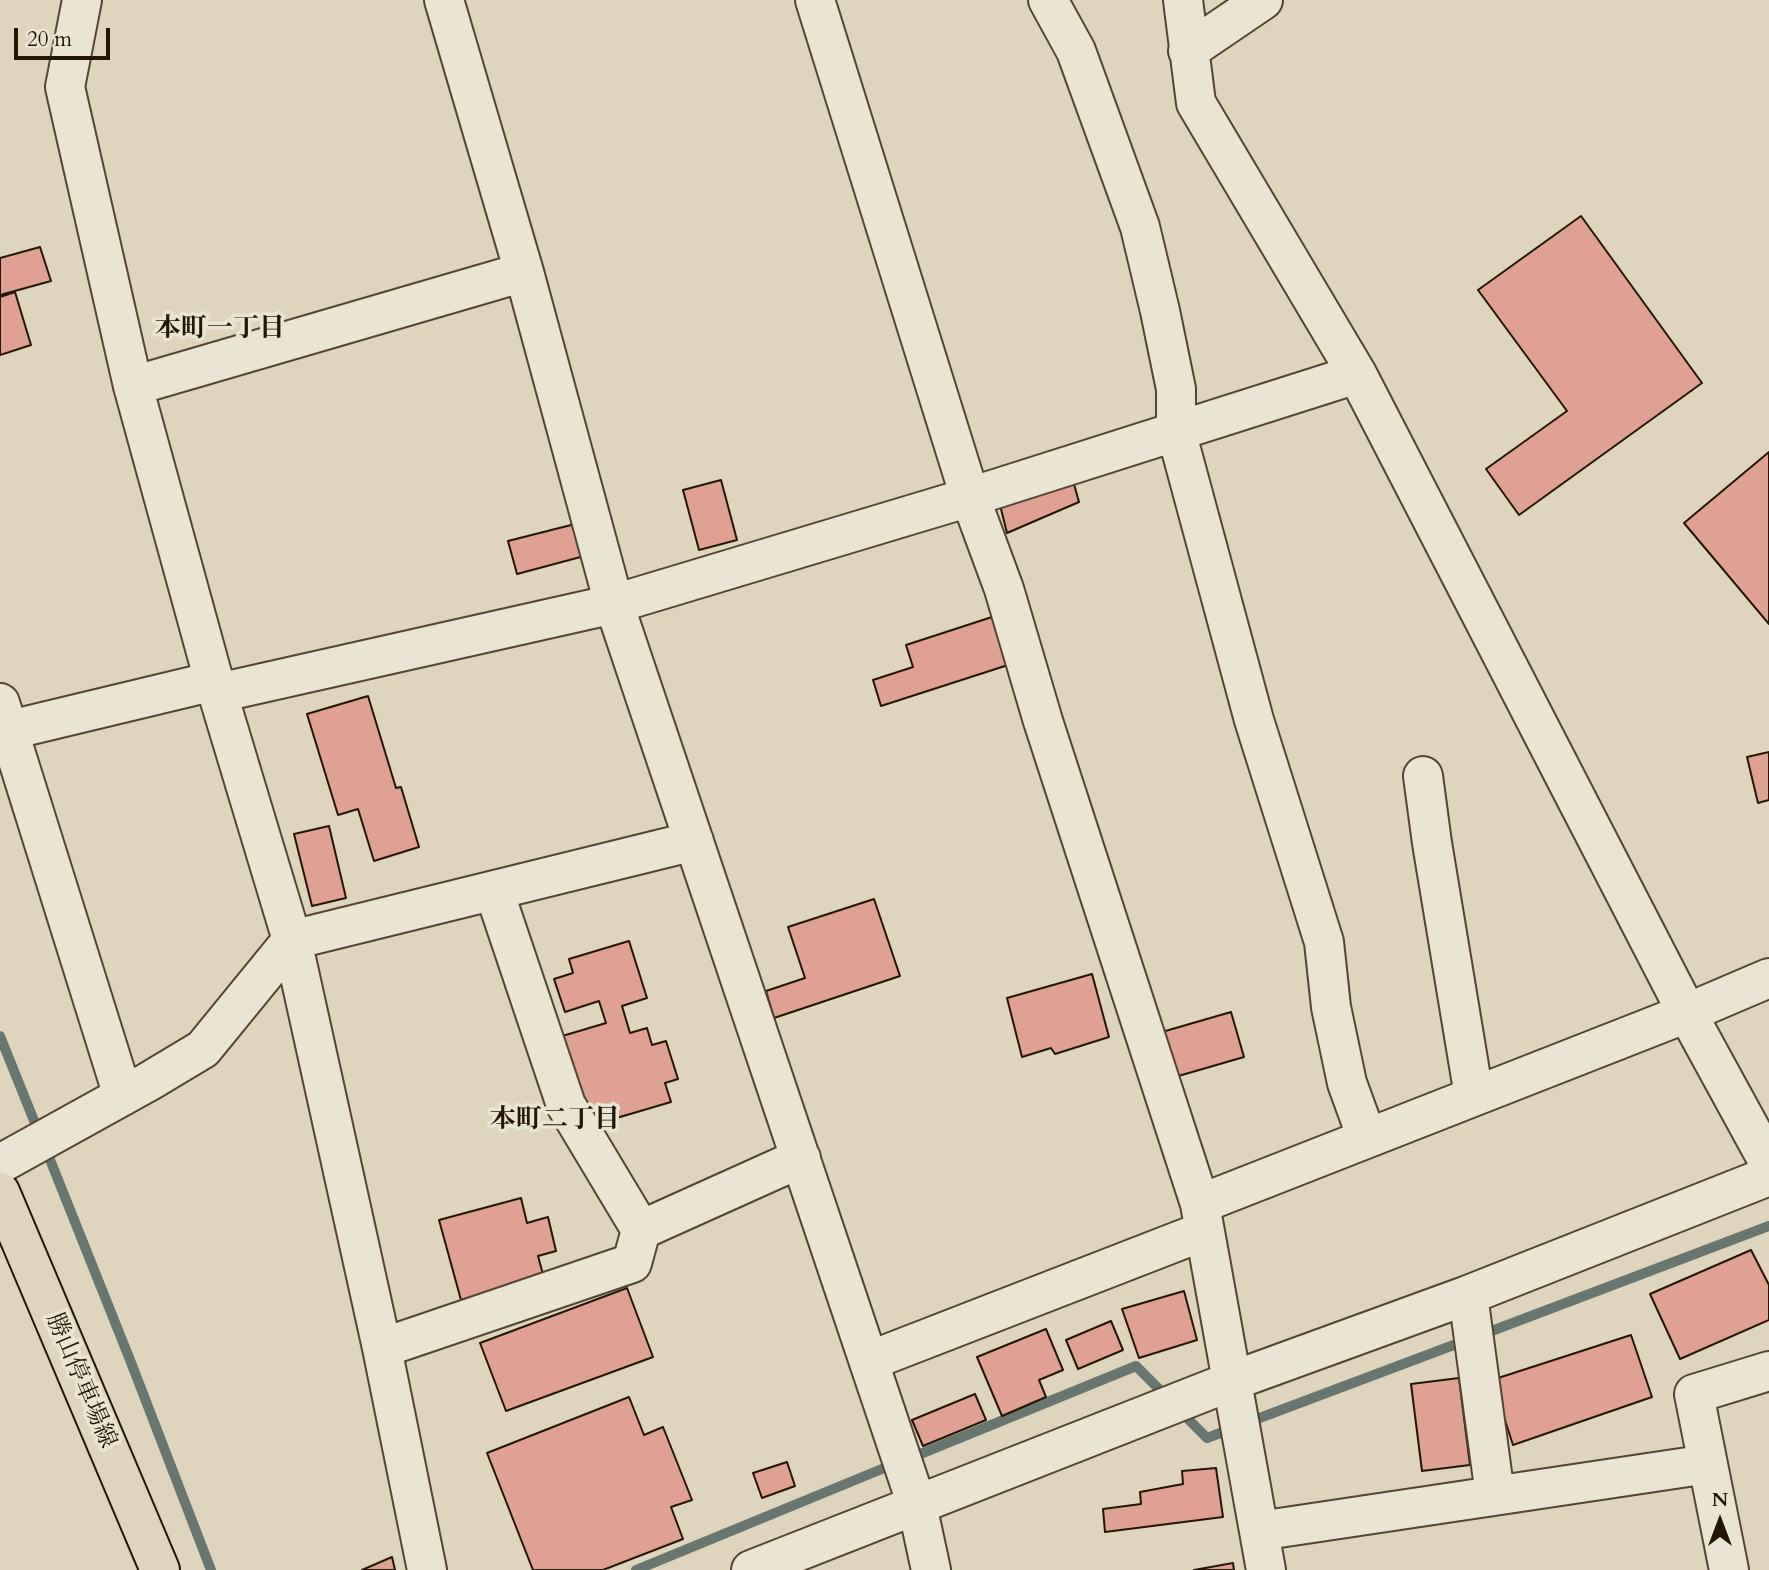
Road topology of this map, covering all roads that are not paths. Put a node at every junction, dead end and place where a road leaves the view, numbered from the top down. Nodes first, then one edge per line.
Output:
1 (82, 0) edge
2 (444, 0) edge
3 (815, 0) edge
4 (1048, 0) edge
5 (1183, 0) edge
6 (1263, 0) edge
7 (1188, 51) junction
8 (524, 272) junction
9 (1357, 374) junction
10 (133, 386) junction
11 (1176, 431) junction
12 (970, 497) junction
13 (614, 604) junction
14 (216, 687) junction
15 (3, 723) edge
16 (1423, 776) dead end
17 (694, 841) junction
18 (494, 891) junction
19 (292, 940) junction
20 (1769, 978) edge
21 (1687, 1013) junction
22 (123, 1096) junction
23 (1474, 1096) junction
24 (1367, 1138) junction
25 (801, 1158) junction
26 (1769, 1163) edge
27 (0, 1164) edge
28 (1769, 1176) edge
29 (0, 1192) edge
30 (1202, 1217) junction
31 (641, 1230) junction
32 (1468, 1295) junction
33 (382, 1348) junction
34 (869, 1361) junction
35 (1769, 1371) edge
36 (1232, 1381) junction
37 (1708, 1464) junction
38 (1495, 1495) junction
39 (917, 1505) junction
40 (1259, 1531) junction
41 (160, 1570) edge
42 (427, 1570) edge
43 (751, 1570) edge
44 (931, 1570) edge
45 (1266, 1570) edge
46 (1729, 1570) edge

1 - 10 street
2 - 8 street
3 - 12 street
4 - 11 street
5 - 7 street
6 - 7 street
7 - 9 street
8 - 10 street
8 - 13 street
9 - 11 street
9 - 21 street
10 - 14 street
11 - 12 street
11 - 24 street
12 - 13 street
12 - 30 street
13 - 14 street
13 - 17 street
14 - 15 street
14 - 19 street
15 - 22 street
16 - 23 street
17 - 18 street
17 - 25 street
18 - 19 street
18 - 31 street
19 - 22 street
19 - 33 street
20 - 21 street
21 - 23 street
21 - 26 street
22 - 27 street
23 - 24 street
24 - 30 street
25 - 31 street
25 - 34 street
28 - 32 street
29 - 41 main road, 勝山停車場線
30 - 34 street
30 - 36 street
31 - 33 street
32 - 36 street
32 - 38 street
33 - 42 street
34 - 39 street
35 - 37 street
36 - 39 street
36 - 40 street
37 - 38 street
37 - 46 street
38 - 40 street
39 - 43 street
39 - 44 street
40 - 45 street

